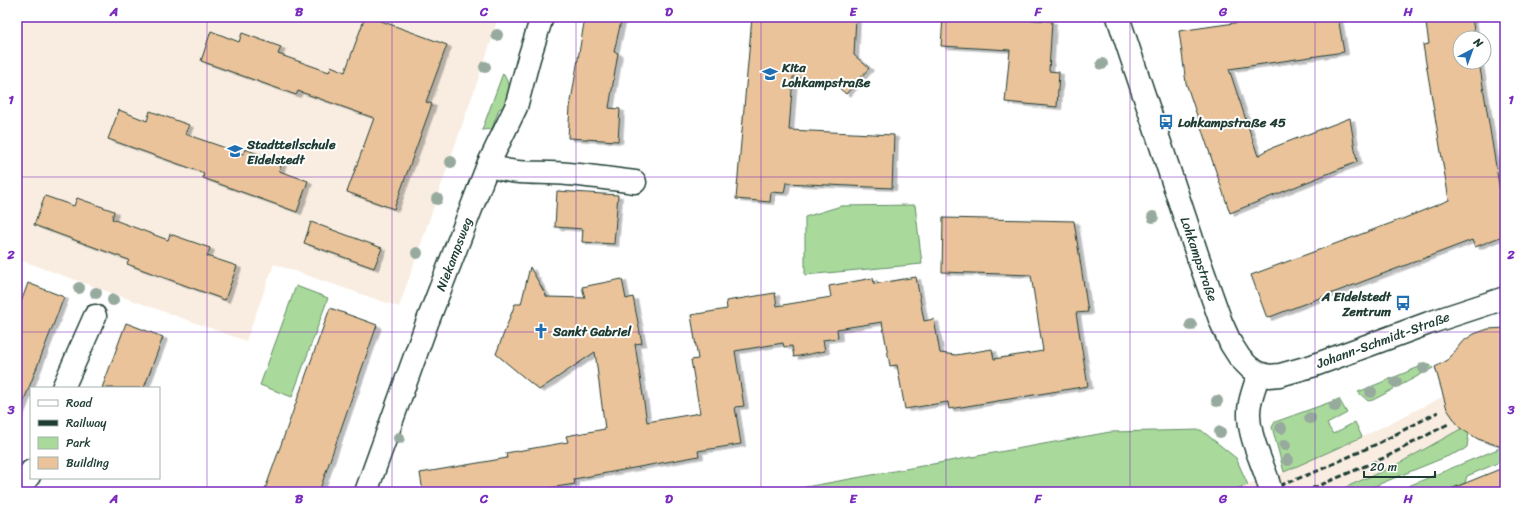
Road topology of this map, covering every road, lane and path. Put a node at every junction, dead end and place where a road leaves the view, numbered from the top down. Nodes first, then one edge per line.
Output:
1 (542, 17) edge
2 (1118, 17) edge
3 (488, 165) junction
4 (635, 182) dead end
5 (1505, 298) edge
6 (95, 316) dead end
7 (1260, 373) junction
8 (63, 387) edge
9 (30, 474) edge
10 (1269, 485) edge
11 (17, 491) edge
12 (366, 492) edge

1 - 3 street, Niekampsweg
2 - 7 street, Lohkampstraße
3 - 4 street
3 - 12 street, Niekampsweg
5 - 7 street, Johann-Schmidt-Straße
6 - 8 street
7 - 10 street
9 - 11 street

